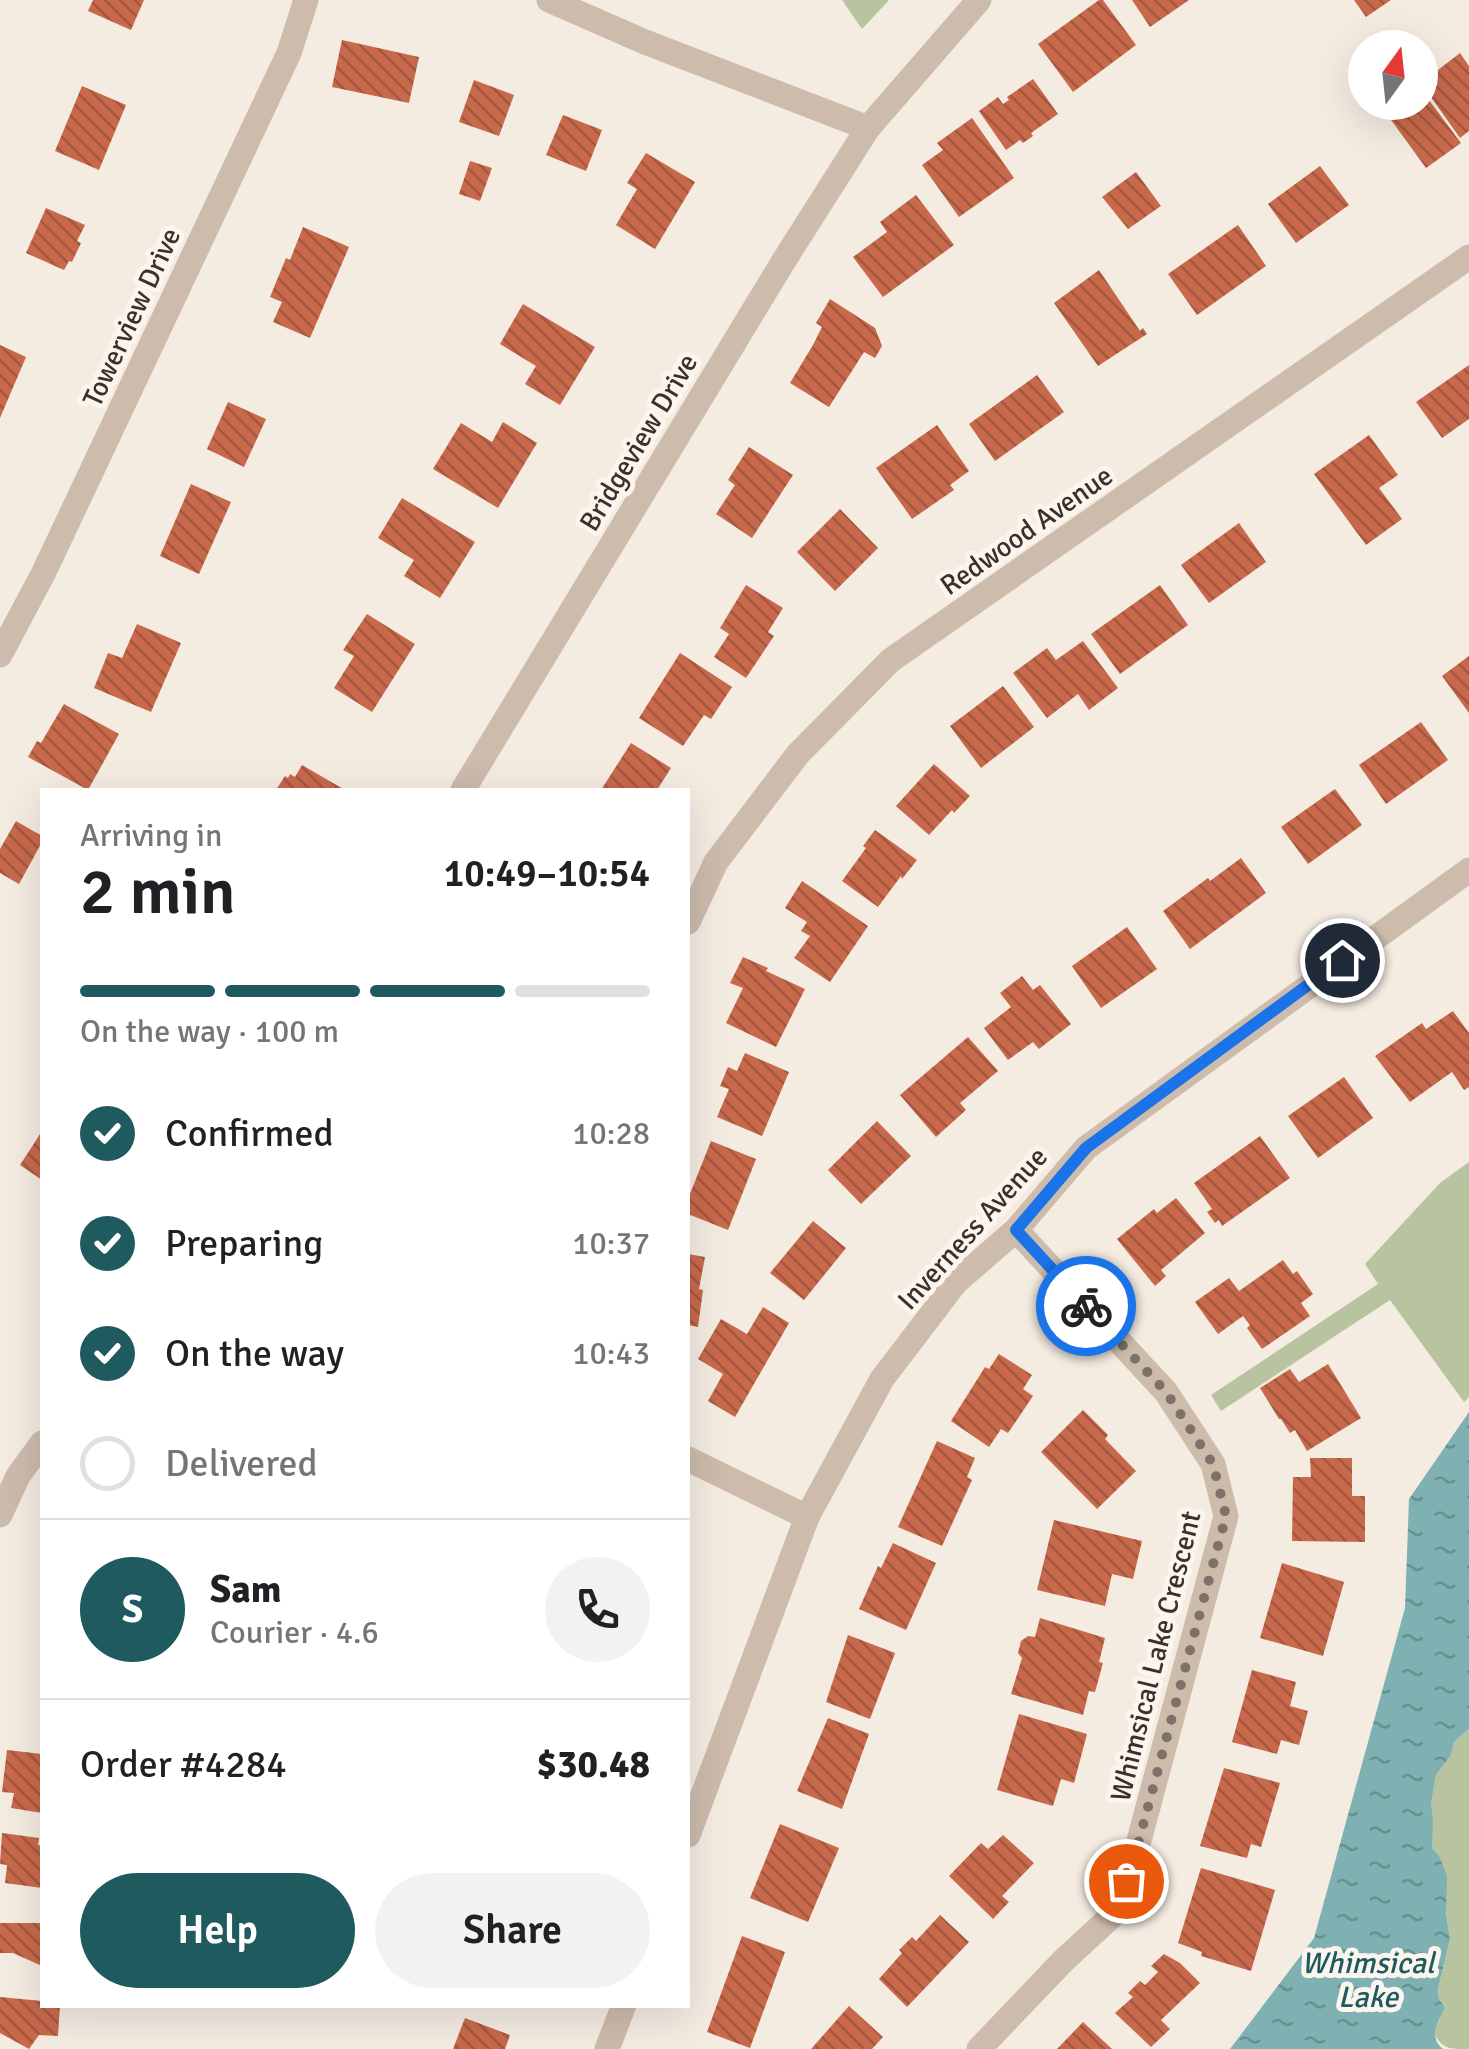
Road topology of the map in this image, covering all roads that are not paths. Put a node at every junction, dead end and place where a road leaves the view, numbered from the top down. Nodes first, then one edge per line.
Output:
1 (306, 0) edge
2 (549, 0) edge
3 (979, 0) edge
4 (868, 128) junction
5 (1469, 257) edge
6 (0, 656) edge
7 (463, 788) edge
8 (1469, 870) edge
9 (690, 918) edge
10 (1016, 1230) junction
11 (40, 1447) edge
12 (690, 1460) edge
13 (0, 1515) edge
14 (806, 1517) junction
15 (690, 1830) edge
16 (623, 2008) edge
17 (607, 2049) edge
18 (980, 2049) edge

1 - 6 street, Towerview Drive
2 - 4 street
3 - 4 street, Bridgeview Drive
4 - 7 street, Bridgeview Drive
5 - 9 street, Redwood Avenue
8 - 10 street, Inverness Avenue
10 - 14 street, Inverness Avenue
10 - 18 street, Whimsical Lake Crescent
11 - 13 street
12 - 14 street
14 - 15 street, Inverness Avenue
16 - 17 street

